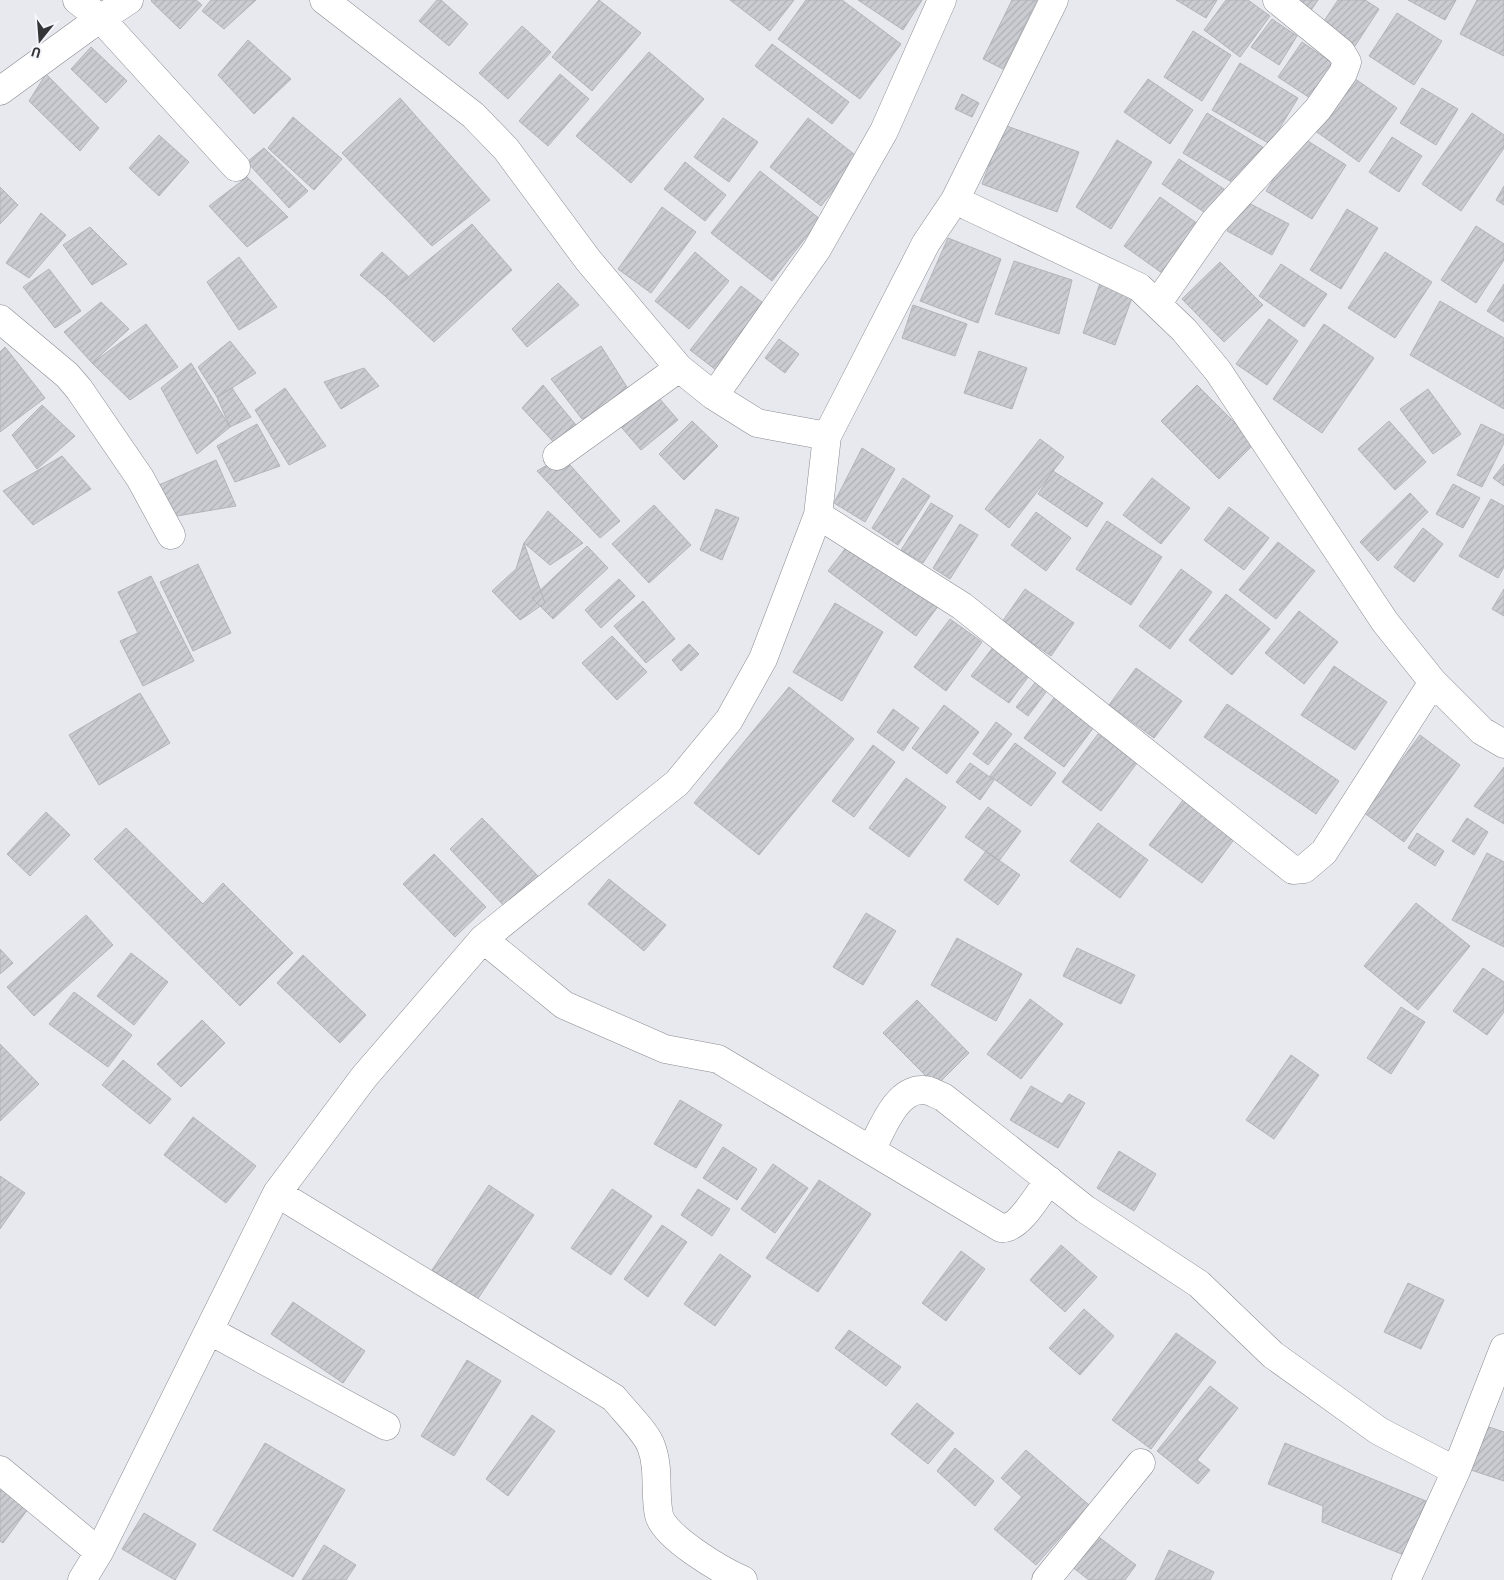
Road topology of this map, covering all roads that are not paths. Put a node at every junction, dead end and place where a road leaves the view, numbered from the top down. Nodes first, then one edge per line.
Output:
1 (77, 0) edge
2 (129, 0) edge
3 (324, 0) edge
4 (942, 0) edge
5 (1054, 0) edge
6 (1277, 0) edge
7 (101, 19) junction
8 (0, 91) edge
9 (236, 167) dead end
10 (955, 200) junction
11 (1157, 304) junction
12 (0, 319) edge
13 (679, 368) junction
14 (714, 396) junction
15 (827, 436) junction
16 (557, 456) dead end
17 (818, 515) junction
18 (171, 535) dead end
19 (1432, 682) junction
20 (1504, 744) edge
21 (483, 939) junction
22 (871, 1150) junction
23 (1049, 1180) junction
24 (277, 1194) junction
25 (210, 1331) junction
26 (1504, 1348) edge
27 (386, 1426) dead end
28 (1141, 1463) dead end
29 (0, 1470) edge
30 (1456, 1471) junction
31 (99, 1552) junction
32 (82, 1580) edge
33 (743, 1580) edge
34 (1046, 1580) edge
35 (1406, 1580) edge

1 - 7 street
2 - 7 street
3 - 13 street
4 - 14 street
5 - 10 street
6 - 11 street
7 - 8 street
7 - 9 street
10 - 11 street
10 - 15 street
11 - 19 street
12 - 18 street
13 - 14 street
13 - 16 street
14 - 15 street
15 - 17 street
17 - 19 street
17 - 21 street
19 - 20 street
21 - 22 street
21 - 24 street
22 - 23 street
22 - 23 street
23 - 30 street
24 - 25 street
24 - 33 street
25 - 27 street
25 - 31 street
26 - 30 street
28 - 34 street
29 - 31 street
30 - 35 street
31 - 32 street

